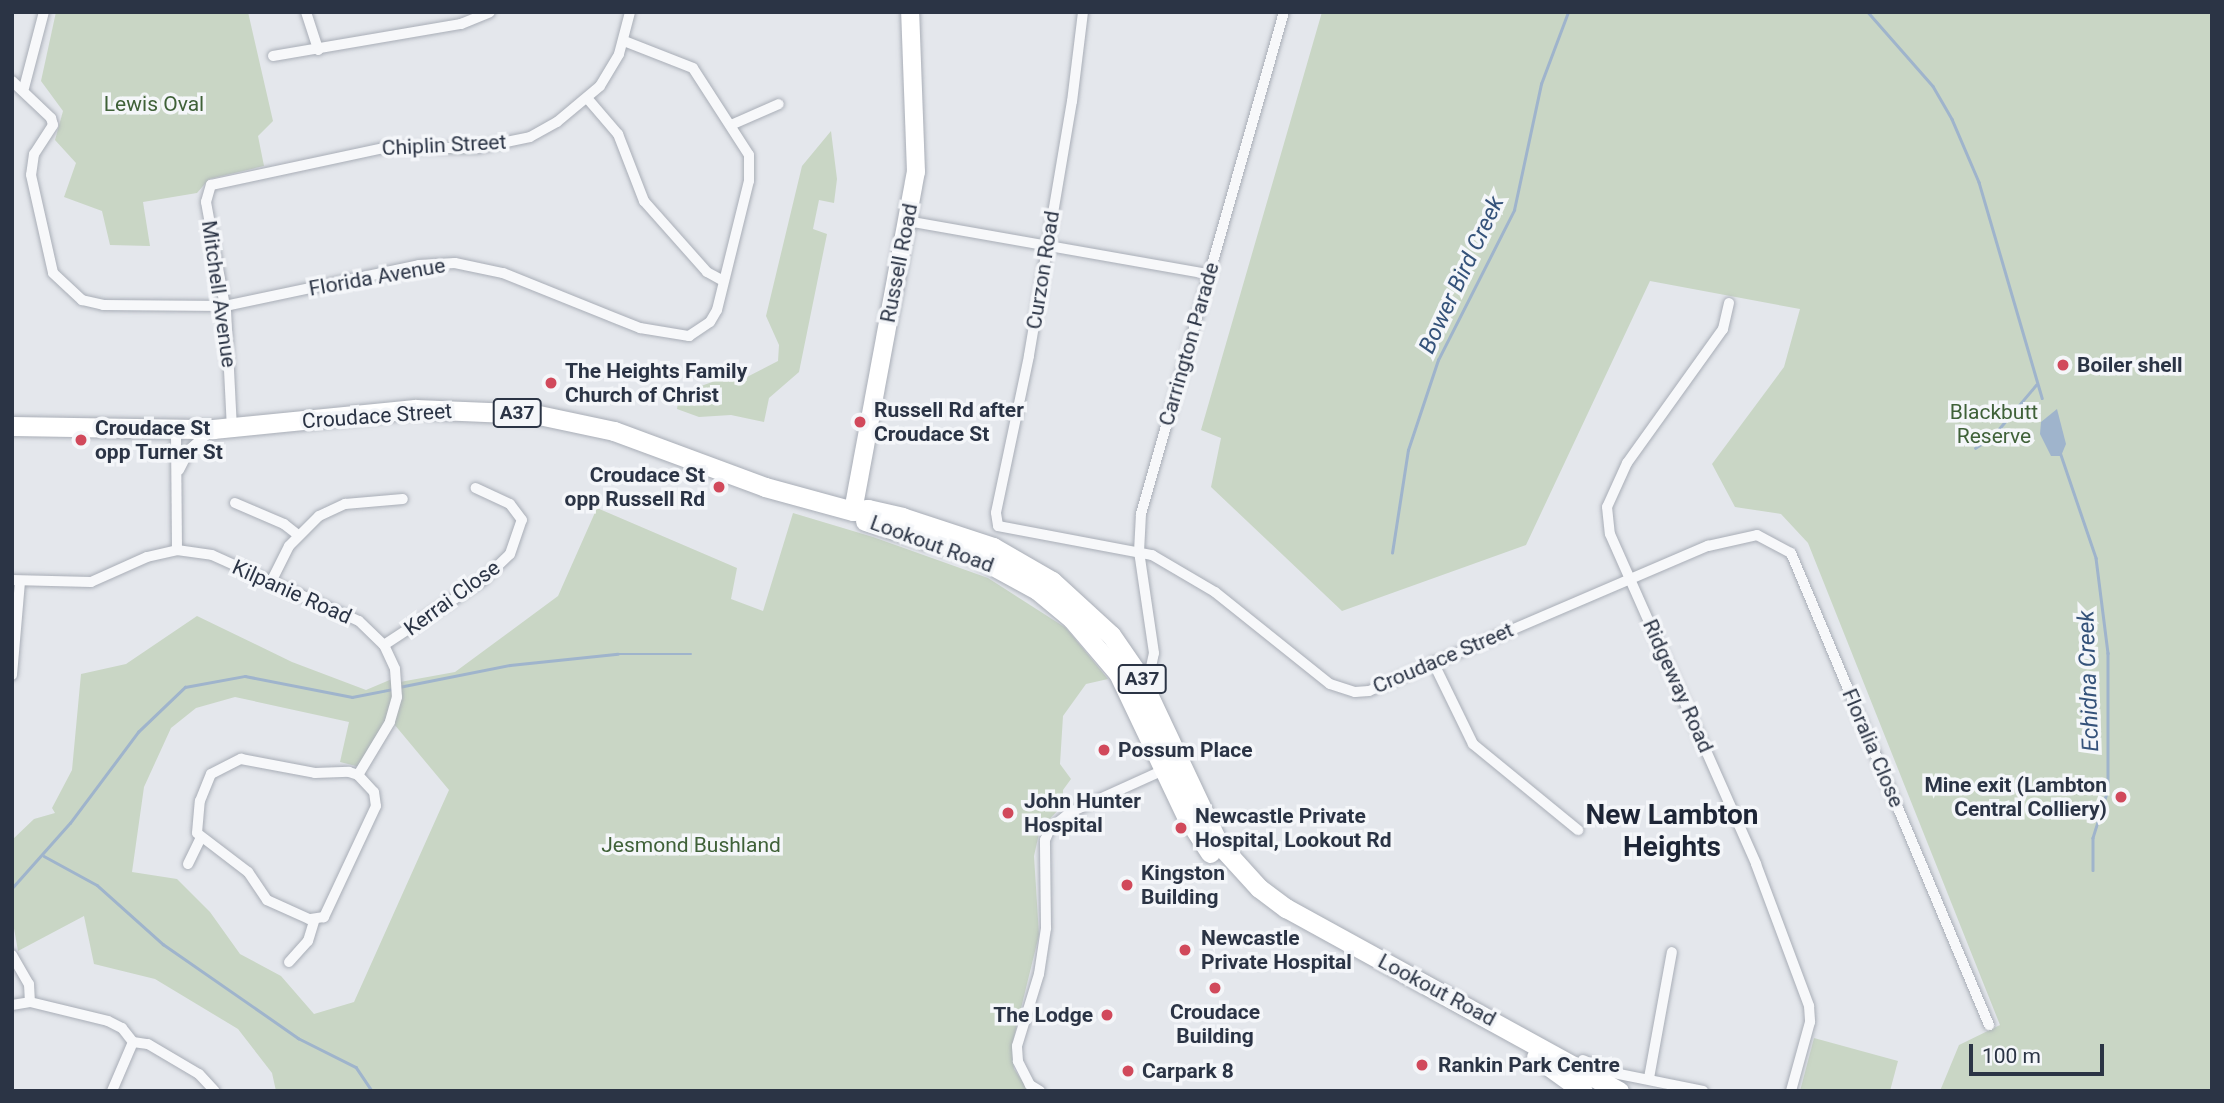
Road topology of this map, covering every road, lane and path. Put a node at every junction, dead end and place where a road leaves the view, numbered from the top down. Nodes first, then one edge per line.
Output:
1 (44, 12) edge
2 (306, 12) edge
3 (490, 12) edge
4 (630, 12) edge
5 (910, 12) edge
6 (1083, 12) edge
7 (1284, 12) edge
8 (624, 41) junction
9 (318, 50) junction
10 (273, 56) dead end
11 (12, 81) edge
12 (24, 88) junction
13 (587, 98) junction
14 (779, 104) dead end
15 (732, 125) junction
16 (206, 202) joint
17 (907, 221) junction
18 (1047, 246) junction
19 (1209, 274) junction
20 (723, 281) junction
21 (1729, 303) dead end
22 (225, 306) junction
23 (12, 426) edge
24 (176, 429) junction
25 (223, 429) junction
26 (179, 470) junction
27 (860, 477) junction
28 (476, 488) dead end
29 (403, 499) dead end
30 (235, 503) dead end
31 (853, 511) junction
32 (879, 512) junction
33 (998, 526) joint
34 (297, 534) junction
35 (1708, 546) joint
36 (177, 550) junction
37 (1139, 552) junction
38 (1629, 577) junction
39 (16, 580) edge
40 (271, 582) junction
41 (384, 645) junction
42 (1433, 662) junction
43 (12, 675) edge
44 (1140, 677) junction
45 (1173, 766) junction
46 (358, 775) junction
47 (1578, 830) dead end
48 (201, 837) junction
49 (188, 864) dead end
50 (314, 920) junction
51 (1672, 952) dead end
52 (12, 955) edge
53 (289, 962) dead end
54 (30, 1002) junction
55 (12, 1005) edge
56 (1989, 1025) dead end
57 (134, 1042) junction
58 (1583, 1059) dead end
59 (1649, 1078) junction
60 (112, 1091) edge
61 (215, 1091) edge
62 (1040, 1091) edge
63 (1583, 1091) edge
64 (1619, 1091) edge
65 (1703, 1091) edge
66 (1791, 1091) edge

1 - 12 street
2 - 9 street
3 - 9 street
4 - 8 street, Chiplin Street
5 - 17 main road, Russell Road
6 - 18 street, Curzon Road
7 - 19 street, Carrington Parade
8 - 13 street, Chiplin Street
8 - 15 street, Florida Avenue
9 - 10 street
11 - 12 street
12 - 22 street, Florida Avenue
13 - 16 street, Chiplin Street
13 - 20 street
14 - 15 street
15 - 20 street, Florida Avenue
16 - 22 street, Mitchell Avenue
17 - 18 street
17 - 27 main road, Russell Road
18 - 19 street
18 - 33 street, Curzon Road
19 - 37 street, Carrington Parade
20 - 22 street, Florida Avenue
21 - 38 street, Ridgeway Road
22 - 25 street, Mitchell Avenue
23 - 24 highway, Croudace Street / A37
24 - 25 highway, Croudace Street / A37
24 - 26 street
25 - 26 street
25 - 31 highway, Croudace Street / A37
26 - 36 street
27 - 31 main road, Russell Road
27 - 32 main road
28 - 41 street, Kerrai Close
29 - 34 street
30 - 34 street
31 - 32 highway, Lookout Road / A37
31 - 45 highway, Lookout Road / A37
32 - 44 highway, Lookout Road / A37
33 - 37 street, Croudace Street
34 - 40 street
35 - 38 street, Croudace Street
35 - 56 street, Floralia Close
36 - 39 street
36 - 40 street, Kilpanie Road
37 - 42 street, Croudace Street
37 - 44 street, Carrington Parade
38 - 42 street, Croudace Street
38 - 66 street, Ridgeway Road
39 - 43 street
40 - 41 street, Kilpanie Road
41 - 46 street, Kilpanie Road
42 - 47 street
44 - 45 highway, Lookout Road / A37
45 - 62 street
45 - 63 highway, Lookout Road / A37
45 - 64 highway, Lookout Road / A37
46 - 48 street
46 - 50 street
48 - 49 street
48 - 50 street
50 - 53 street
51 - 59 street
52 - 54 street
54 - 55 street
54 - 57 street
57 - 60 street
57 - 61 street
58 - 59 street
59 - 65 street

